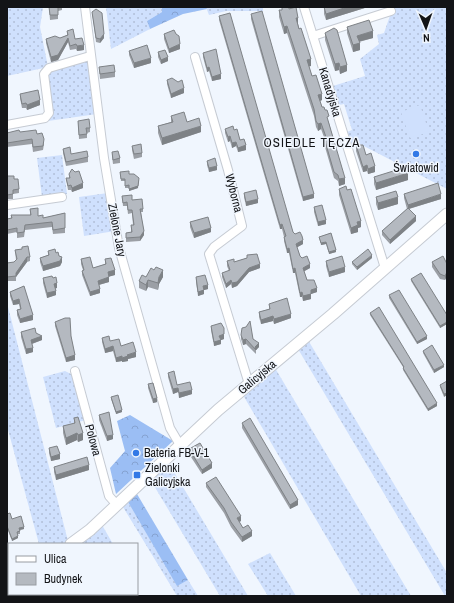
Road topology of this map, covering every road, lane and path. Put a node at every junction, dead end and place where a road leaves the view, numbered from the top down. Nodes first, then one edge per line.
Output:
1 (85, 7) edge
2 (304, 7) edge
3 (390, 10) dead end
4 (313, 36) junction
5 (90, 56) junction
6 (195, 57) dead end
7 (7, 125) edge
8 (62, 197) dead end
9 (7, 205) edge
10 (447, 214) edge
11 (385, 268) junction
12 (75, 371) dead end
13 (249, 384) junction
14 (180, 445) junction
15 (118, 505) junction
16 (72, 543) edge

1 - 5 street, Zielone Jary
2 - 4 street, Kanadyjska
3 - 4 street
4 - 11 street, Kanadyjska
5 - 7 street
5 - 14 street, Zielone Jary
6 - 13 street, Wyborna
8 - 9 street
10 - 11 street, Galicyjska
11 - 13 street, Galicyjska
12 - 15 street, Polowa
13 - 14 street, Galicyjska
14 - 15 street, Galicyjska
15 - 16 street, Galicyjska

